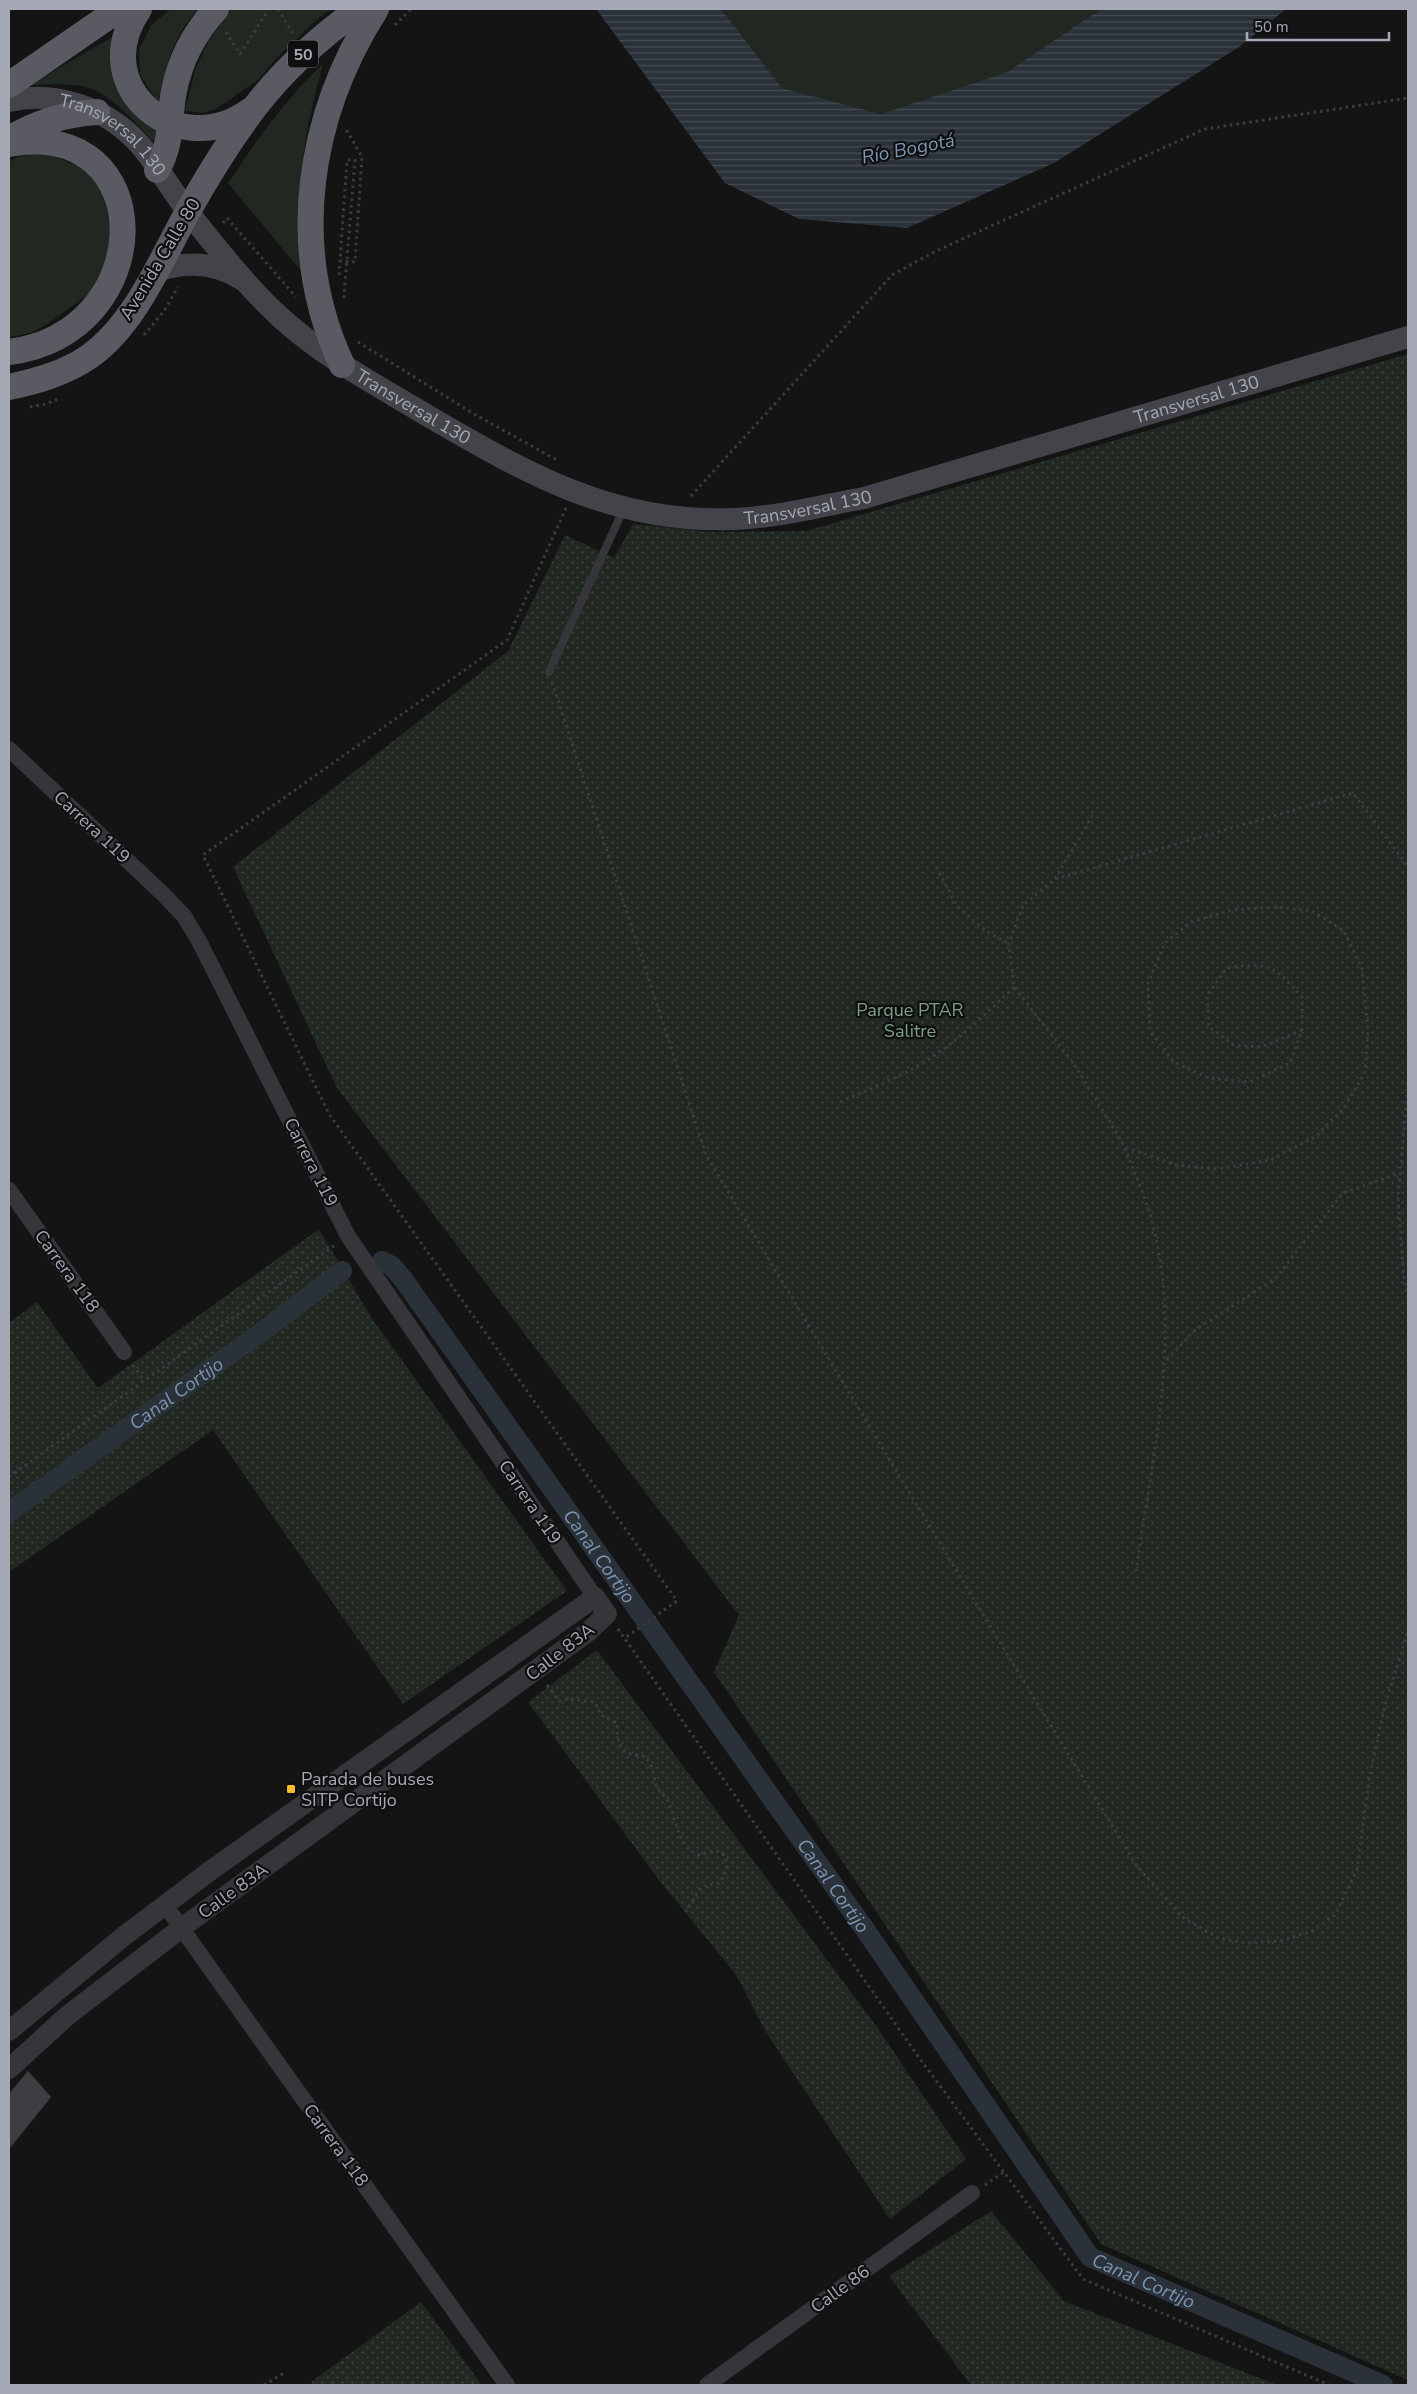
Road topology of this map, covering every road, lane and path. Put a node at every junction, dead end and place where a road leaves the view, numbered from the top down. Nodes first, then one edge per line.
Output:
1 (119, 9) edge
2 (140, 9) edge
3 (269, 9) edge
4 (359, 9) edge
5 (411, 9) edge
6 (219, 16) edge
7 (384, 19) edge
8 (9, 85) edge
9 (1408, 98) edge
10 (9, 101) edge
11 (254, 108) junction
12 (98, 112) junction
13 (171, 124) junction
14 (344, 124) dead end
15 (343, 132) dead end
16 (9, 139) edge
17 (9, 144) edge
18 (356, 160) dead end
19 (157, 170) junction
20 (188, 211) junction
21 (227, 218) dead end
22 (156, 271) junction
23 (250, 284) junction
24 (344, 295) dead end
25 (297, 298) dead end
26 (324, 320) junction
27 (1408, 337) edge
28 (9, 352) edge
29 (342, 365) junction
30 (9, 387) edge
31 (565, 464) dead end
32 (573, 493) junction
33 (682, 495) dead end
34 (691, 496) junction
35 (699, 496) dead end
36 (624, 508) junction
37 (549, 672) joint
38 (9, 749) edge
39 (1094, 813) dead end
40 (936, 866) dead end
41 (1408, 867) edge
42 (1055, 879) junction
43 (1009, 944) junction
44 (1014, 988) junction
45 (1302, 1030) junction
46 (1408, 1082) edge
47 (840, 1102) dead end
48 (1125, 1147) junction
49 (1400, 1173) junction
50 (9, 1190) edge
51 (348, 1236) junction
52 (1408, 1299) edge
53 (124, 1352) dead end
54 (1166, 1361) junction
55 (9, 1477) edge
56 (1136, 1571) dead end
57 (595, 1597) junction
58 (1408, 1632) edge
59 (538, 1670) junction
60 (165, 1905) junction
61 (686, 1912) dead end
62 (180, 1929) junction
63 (9, 2031) edge
64 (9, 2069) edge
65 (972, 2193) dead end
66 (284, 2374) dead end
67 (264, 2385) edge
68 (507, 2385) edge
69 (707, 2385) edge
70 (1329, 2385) edge

1 - 8 highway
2 - 13 highway
3 - 6 path
4 - 11 highway, 50
5 - 7 path
6 - 13 highway
7 - 26 highway
9 - 34 path
10 - 12 main road, Transversal 130
11 - 13 highway
11 - 20 highway, Avenida Calle 80
12 - 16 highway
12 - 19 main road, Transversal 130
13 - 19 highway
14 - 15 path
17 - 28 highway, Avenida Calle 80
18 - 24 path
19 - 20 main road, Transversal 130
20 - 22 highway, Avenida Calle 80
20 - 23 main road, Transversal 130
21 - 25 path
22 - 23 main road, Transversal 130
22 - 30 highway, Avenida Calle 80
23 - 29 main road, Transversal 130
26 - 29 highway
26 - 31 path
27 - 36 main road, Transversal 130
29 - 32 main road, Transversal 130
32 - 36 main road, Transversal 130
32 - 70 path
33 - 34 path
34 - 35 path
36 - 37 lane
37 - 58 path
38 - 51 street, Carrera 119
39 - 42 path
40 - 43 path
41 - 42 path
42 - 43 path
43 - 44 path
44 - 47 path
44 - 48 path
45 - 45 path
45 - 48 path
46 - 49 path
48 - 54 path
49 - 52 path
49 - 54 path
50 - 53 street, Carrera 118
51 - 55 path
51 - 57 street, Carrera 119
54 - 56 path
57 - 59 street, Calle 83A
57 - 60 street, Calle 83A
59 - 61 path
59 - 62 street, Calle 83A
60 - 62 street, Carrera 118
60 - 63 street, Calle 83A
62 - 64 street, Calle 83A
62 - 68 street, Carrera 118
65 - 69 street, Calle 86
66 - 67 path

